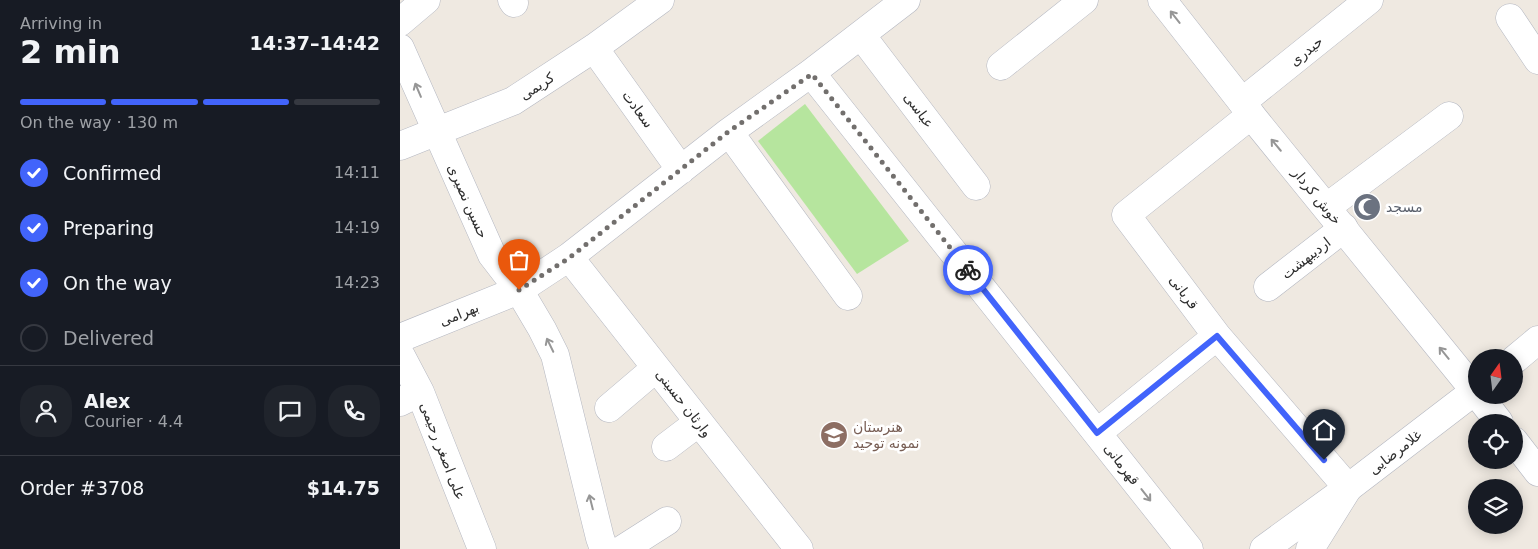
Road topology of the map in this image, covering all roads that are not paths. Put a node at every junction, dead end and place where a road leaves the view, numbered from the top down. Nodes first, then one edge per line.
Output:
1 (426, 0) edge
2 (660, 0) edge
3 (906, 0) edge
4 (1084, 0) edge
5 (1162, 0) edge
6 (1369, 0) edge
7 (1510, 18) dead end
8 (400, 22) edge
9 (861, 35) junction
10 (400, 48) edge
11 (594, 48) junction
12 (1538, 60) edge
13 (1001, 66) dead end
14 (812, 74) junction
15 (1246, 109) junction
16 (1449, 116) dead end
17 (436, 132) junction
18 (728, 132) junction
19 (400, 146) edge
20 (681, 170) junction
21 (976, 186) dead end
22 (1327, 208) junction
23 (1344, 228) junction
24 (569, 258) junction
25 (1268, 287) dead end
26 (519, 290) junction
27 (848, 296) dead end
28 (1217, 336) junction
29 (400, 338) edge
30 (1538, 340) edge
31 (1523, 352) edge
32 (400, 354) edge
33 (656, 368) junction
34 (1468, 382) edge
35 (410, 397) edge
36 (1468, 398) edge
37 (1485, 404) edge
38 (609, 408) dead end
39 (1493, 414) edge
40 (699, 422) junction
41 (1097, 433) junction
42 (666, 447) dead end
43 (1523, 453) edge
44 (1538, 472) edge
45 (1348, 488) junction
46 (667, 521) dead end
47 (482, 549) edge
48 (604, 549) edge
49 (623, 549) edge
50 (799, 549) edge
51 (1189, 549) edge
52 (1264, 549) edge
53 (1310, 549) edge

1 - 8 street
2 - 11 street, کریمی
3 - 9 street, بهرامی
4 - 13 street
15 -> 5 street, خوش کردار
6 - 15 street, حیدری
7 - 12 street
9 - 14 street, بهرامی
9 - 21 street, عباسی
17 -> 10 street, حسین نصیری
11 - 17 street, کریمی
11 - 20 street, سعادت
14 - 18 street, بهرامی
14 - 41 street, قهرمانی
22 -> 15 street, خوش کردار
15 - 28 street, قربانی
16 - 22 street
17 - 19 street, کریمی
17 - 26 street, حسین نصیری
18 - 20 street, بهرامی
18 - 27 street
20 - 24 street, بهرامی
22 - 23 street, خوش کردار
23 - 25 street, اردیبهشت
34 -> 23 street, خوش کردار
24 - 26 street, بهرامی
24 - 33 street, وارثان حسینی
26 - 29 street, بهرامی
48 -> 26 street, حسین نصیری
28 - 41 street
28 - 45 street, قربانی
30 - 31 street
32 - 35 street, علی اصغر رحیمی
33 - 38 street
33 - 40 street, وارثان حسینی
35 - 47 street, علی اصغر رحیمی
36 - 45 street, غلامرضایی
37 - 39 street, خوش کردار
40 - 42 street
40 - 50 street, وارثان حسینی
41 -> 51 street, قهرمانی
43 - 44 street
45 - 52 street, غلامرضایی
45 - 53 street
46 - 49 street

